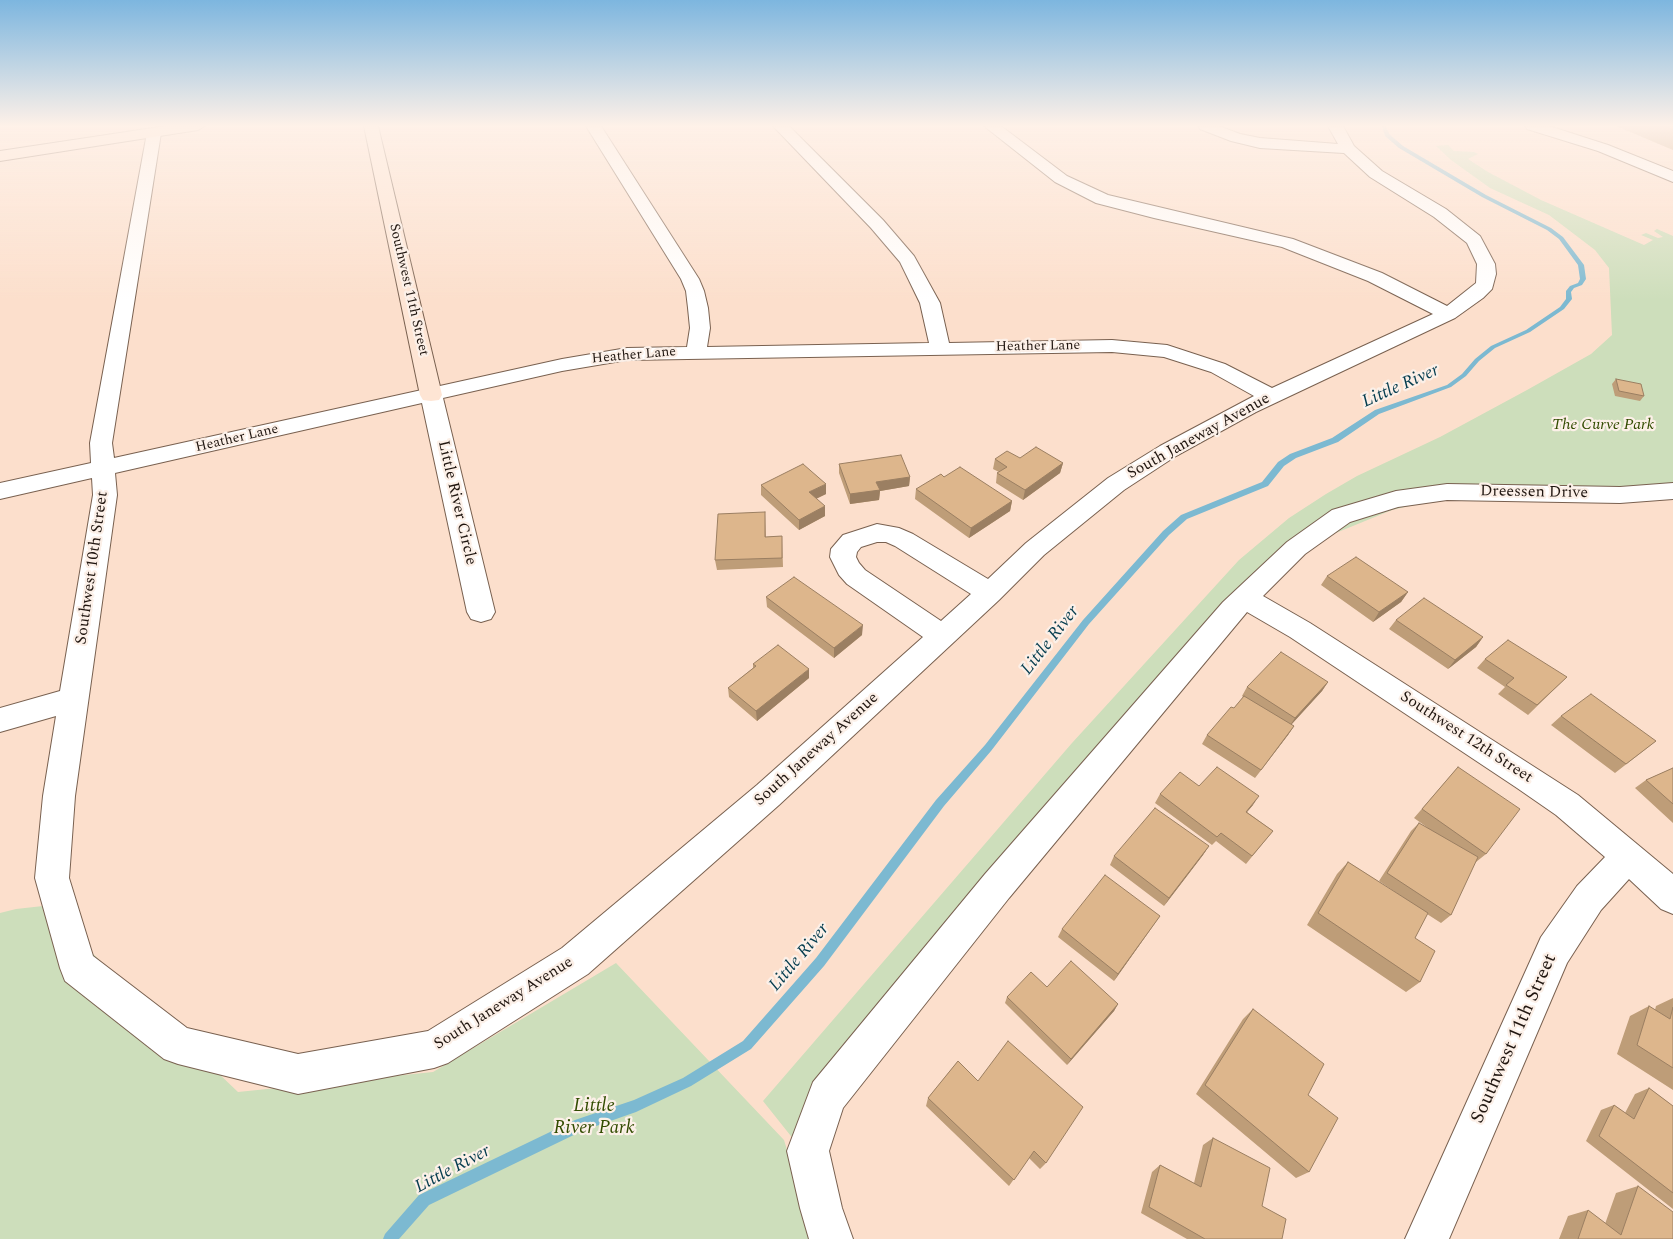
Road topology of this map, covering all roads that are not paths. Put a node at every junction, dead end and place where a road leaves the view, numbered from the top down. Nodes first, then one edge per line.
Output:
1 (145, 184) edge
2 (384, 184) edge
3 (630, 184) edge
4 (837, 184) edge
5 (1071, 184) edge
6 (1390, 184) edge
7 (1448, 314) junction
8 (940, 349) junction
9 (696, 352) junction
10 (431, 395) junction
11 (1271, 396) junction
12 (103, 469) junction
13 (1673, 491) edge
14 (0, 492) edge
15 (990, 593) junction
16 (1244, 598) junction
17 (481, 612) dead end
18 (942, 636) junction
19 (73, 699) junction
20 (0, 720) edge
21 (59, 796) joint
22 (1628, 856) junction
23 (1673, 897) edge
24 (831, 1239) edge
25 (1427, 1239) edge

1 - 12 street, Southwest 10th Street
2 - 10 street, Southwest 11th Street
3 - 9 street
4 - 8 street
5 - 7 street
6 - 7 street, South Janeway Avenue
7 - 11 street, South Janeway Avenue
8 - 9 street, Heather Lane
8 - 11 street, Heather Lane
9 - 10 street, Heather Lane
10 - 12 street, Heather Lane
10 - 17 street, Little River Circle
11 - 15 street, South Janeway Avenue
12 - 14 street, Heather Lane
12 - 19 street, Southwest 10th Street
13 - 16 street, Dreessen Drive
15 - 18 street, South Janeway Avenue
15 - 18 street
16 - 22 street, Southwest 12th Street
16 - 24 street
18 - 21 street, South Janeway Avenue
19 - 20 street
19 - 21 street, Southwest 10th Street
22 - 23 street, Southwest 12th Street
22 - 25 street, Southwest 11th Street

